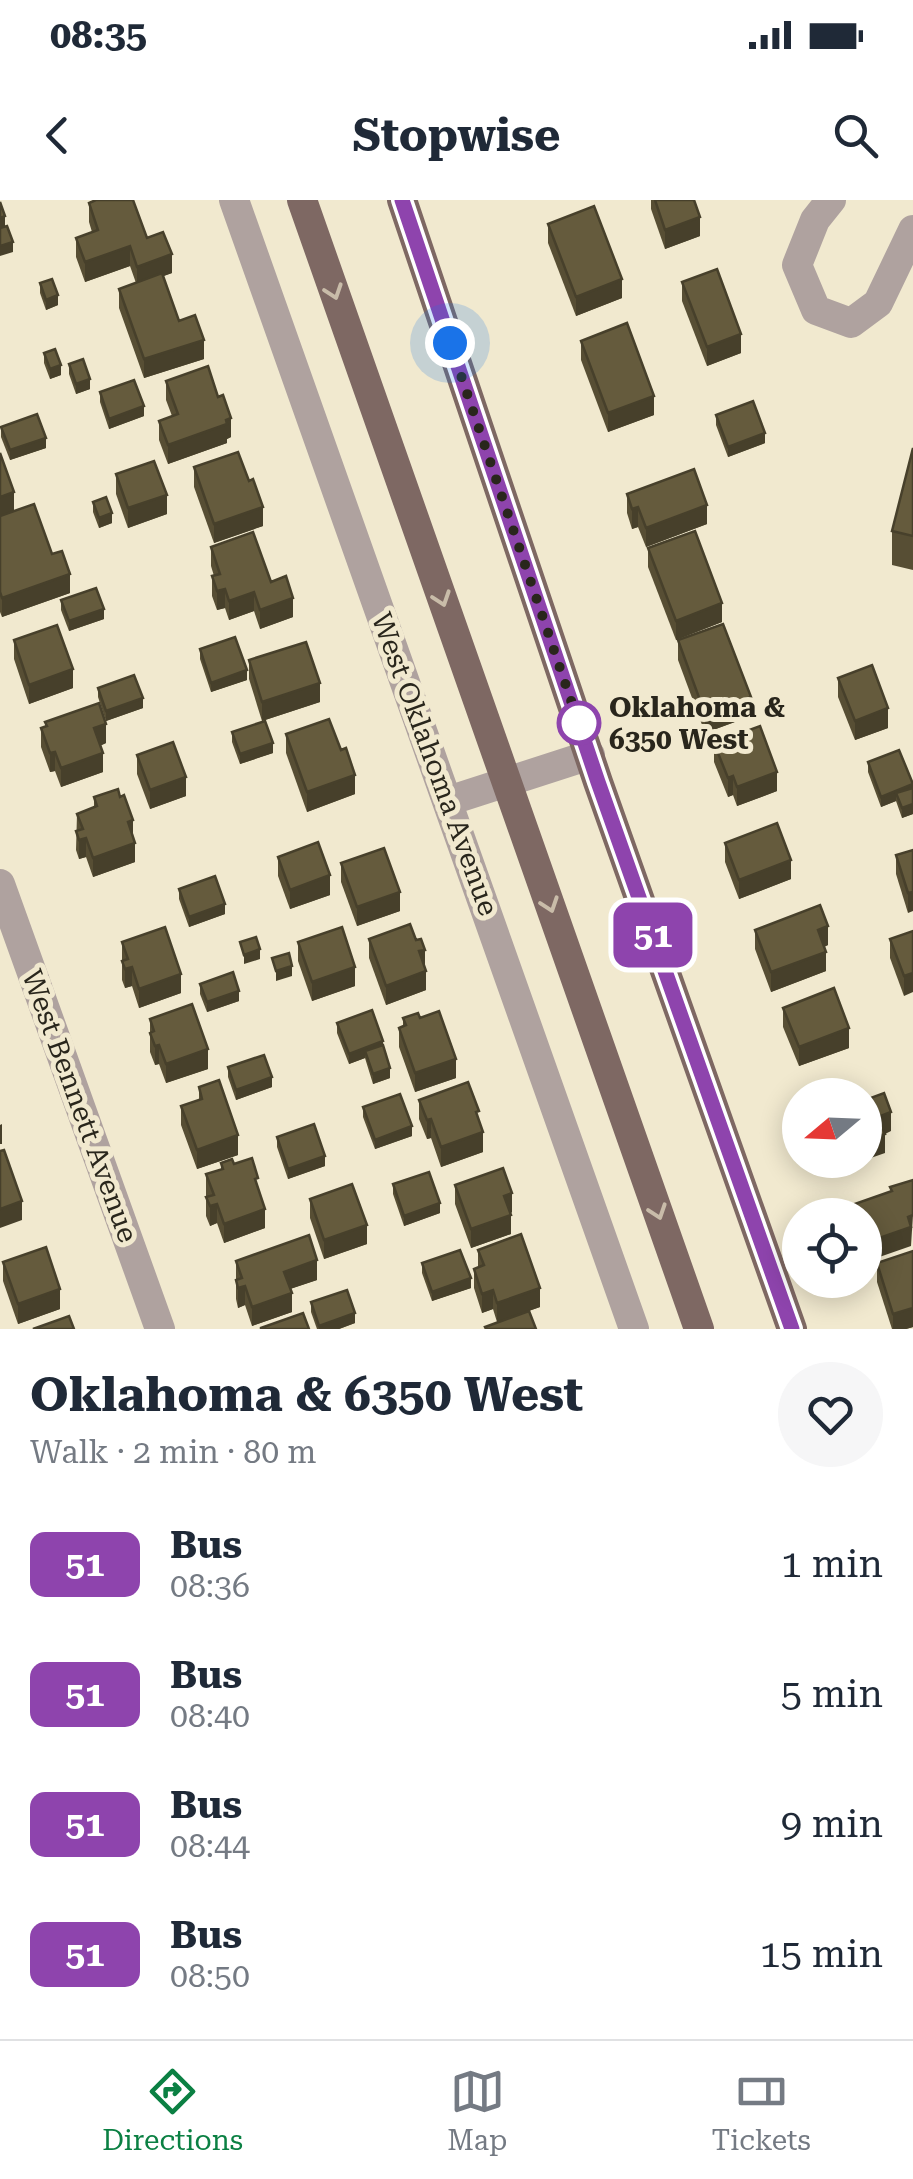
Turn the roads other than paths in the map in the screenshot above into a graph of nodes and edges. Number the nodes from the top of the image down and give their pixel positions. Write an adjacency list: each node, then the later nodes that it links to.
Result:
1 (234, 200): 8 (street, West Oklahoma Avenue)
2 (302, 200): 7 (main road, one-way to 7)
3 (402, 200): 6 (main road)
4 (831, 200): 5 (street)
5 (913, 230)
6 (590, 755): 7 (street); 13 (main road)
7 (508, 784): 8 (street); 12 (main road, one-way to 12)
8 (448, 801): 11 (street, West Oklahoma Avenue)
9 (0, 884): 10 (street, West Bennett Avenue)
10 (160, 1329)
11 (634, 1329)
12 (700, 1329)
13 (792, 1329)

